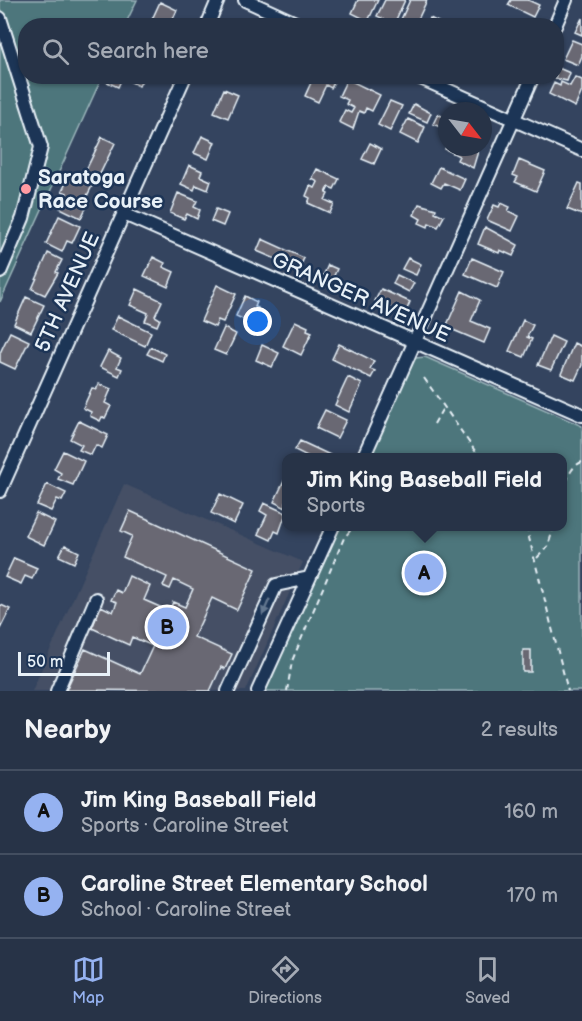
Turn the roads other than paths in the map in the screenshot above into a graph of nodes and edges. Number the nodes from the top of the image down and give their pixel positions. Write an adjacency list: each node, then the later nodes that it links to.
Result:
1 (218, 0): 5 (street)
2 (245, 0): 6 (street)
3 (567, 0): 7 (street)
4 (0, 18): 8 (street)
5 (210, 18)
6 (284, 18)
7 (559, 18)
8 (18, 75)
9 (21, 84): 16 (street)
10 (181, 84): 15 (street, 5TH AVENUE)
11 (434, 84): 13 (street)
12 (530, 84): 13 (street)
13 (514, 120): 14 (street); 17 (street)
14 (582, 150)
15 (124, 214): 17 (street, GRANGER AVENUE); 20 (street, 5TH AVENUE)
16 (0, 273)
17 (414, 342): 18 (street, GRANGER AVENUE); 19 (street)
18 (582, 415)
19 (365, 453)
20 (0, 491)
21 (331, 531): 22 (street)
22 (309, 578): 25 (street, one-way to 25); 26 (street)
23 (96, 599): 24 (street)
24 (57, 691)
25 (228, 691)
26 (258, 691)

